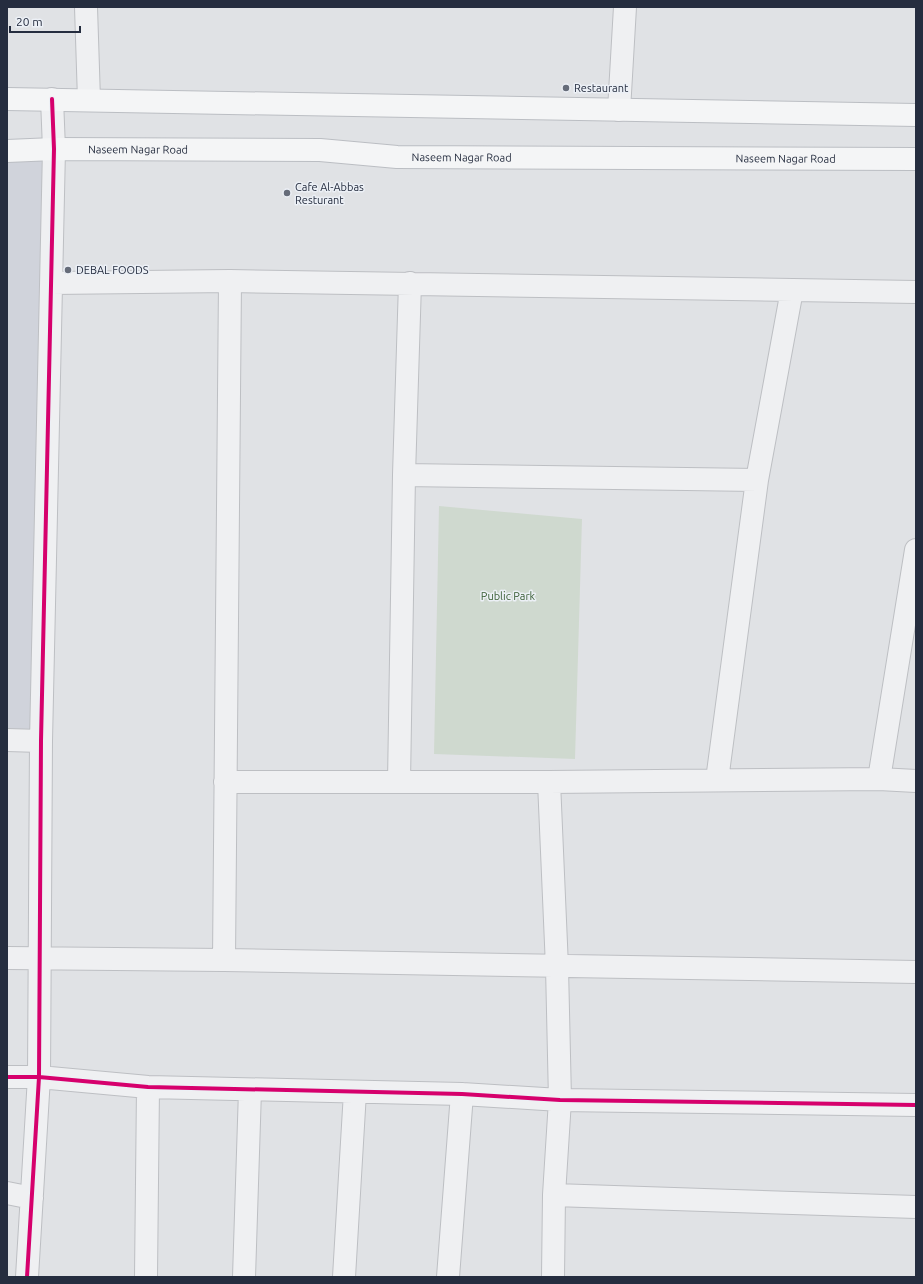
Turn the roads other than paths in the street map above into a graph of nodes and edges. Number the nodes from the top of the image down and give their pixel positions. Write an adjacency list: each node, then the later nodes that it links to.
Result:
1 (86, 7): 5 (street)
2 (625, 7): 6 (street)
3 (7, 99): 4 (main road)
4 (52, 100): 5 (main road); 8 (street)
5 (89, 100): 6 (main road)
6 (619, 110): 7 (main road)
7 (916, 116)
8 (54, 148): 9 (main road, Naseem Nagar Road); 10 (main road, Naseem Nagar Road); 12 (street)
9 (7, 151)
10 (916, 159)
11 (230, 280): 12 (street); 13 (street); 24 (street)
12 (52, 282): 20 (street)
13 (410, 283): 14 (street); 16 (street)
14 (792, 290): 15 (street); 17 (street)
15 (916, 292)
16 (404, 475): 17 (street); 25 (street)
17 (756, 480): 22 (street)
18 (916, 550): 21 (street)
19 (7, 740): 20 (street)
20 (41, 741): 28 (street)
21 (879, 779): 22 (street); 23 (street)
22 (717, 780): 26 (street)
23 (916, 781)
24 (225, 782): 25 (street); 29 (street)
25 (399, 782): 26 (street)
26 (549, 782): 30 (street)
27 (7, 958): 28 (street)
28 (41, 959): 29 (street); 33 (street)
29 (224, 960): 30 (street)
30 (558, 967): 31 (street); 38 (street)
31 (916, 972)
32 (7, 1077): 33 (street)
33 (39, 1077): 34 (street); 42 (street)
34 (148, 1087): 35 (street); 45 (street)
35 (250, 1090): 36 (street); 46 (street)
36 (355, 1092): 37 (street); 47 (street)
37 (462, 1094): 38 (street); 48 (street)
38 (560, 1100): 39 (street); 41 (street)
39 (916, 1106)
40 (7, 1193): 42 (street)
41 (554, 1195): 43 (street); 49 (street)
42 (32, 1198): 44 (street)
43 (916, 1208)
44 (27, 1277)
45 (146, 1277)
46 (244, 1277)
47 (344, 1277)
48 (448, 1277)
49 (553, 1277)

